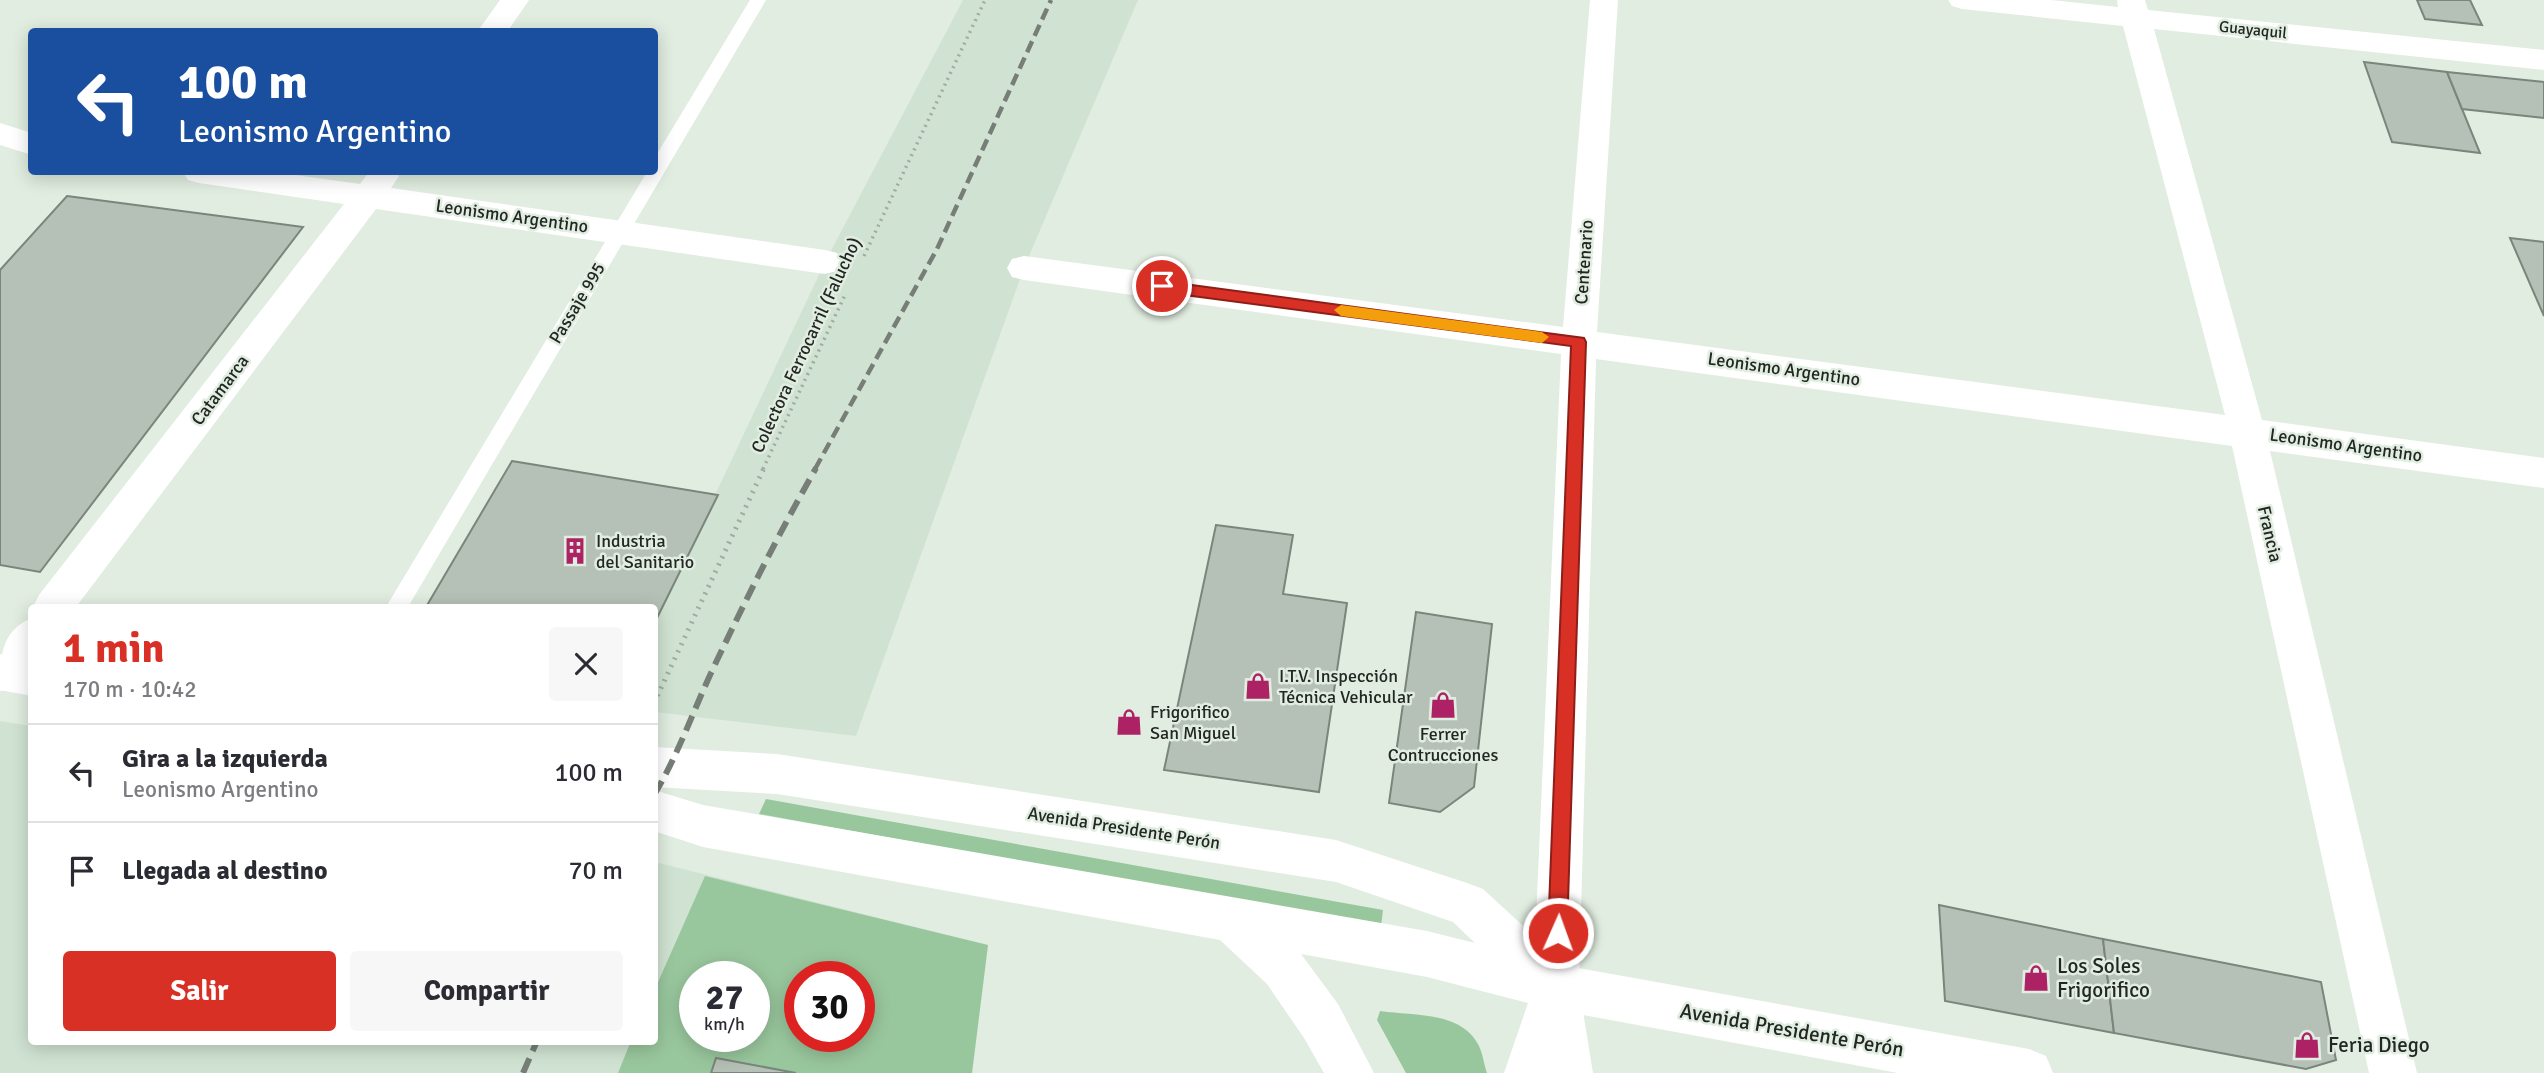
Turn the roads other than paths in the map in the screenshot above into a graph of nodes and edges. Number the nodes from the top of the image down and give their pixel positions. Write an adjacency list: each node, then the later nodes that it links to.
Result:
1 (515, 0): 6 (street)
2 (758, 0): 10 (lane, Passaje 995)
3 (1604, 0): 17 (street, Centenario)
4 (1962, 0): 5 (street, Guayaquil)
5 (2133, 9): 7 (street, Guayaquil); 18 (street, Francia)
6 (494, 28)
7 (2544, 60)
8 (0, 134): 9 (street)
9 (28, 143)
10 (658, 168)
11 (248, 175): 13 (street, Leonismo Argentino)
12 (654, 175): 14 (lane, Passaje 995)
13 (378, 183): 14 (street, Leonismo Argentino); 20 (street, Catamarca)
14 (620, 232): 15 (street, Leonismo Argentino); 21 (lane, Passaje 995)
15 (825, 262)
16 (1024, 268): 17 (street, Leonismo Argentino)
17 (1578, 342): 18 (street, Leonismo Argentino); 27 (street, Centenario)
18 (2247, 431): 19 (street, Leonismo Argentino); 32 (street, Francia)
19 (2544, 473)
20 (55, 604)
21 (399, 604)
22 (28, 642): 23 (street)
23 (11, 674)
24 (658, 768): 27 (street, Avenida Presidente Perón)
25 (658, 811): 26 (street, Avenida Presidente Perón)
26 (1233, 921): 27 (street, Avenida Presidente Perón); 28 (street)
27 (1556, 987): 29 (street); 30 (street); 31 (street, Avenida Presidente Perón)
28 (1350, 1073)
29 (1528, 1073)
30 (1569, 1073)
31 (2029, 1073)
32 (2392, 1073)

